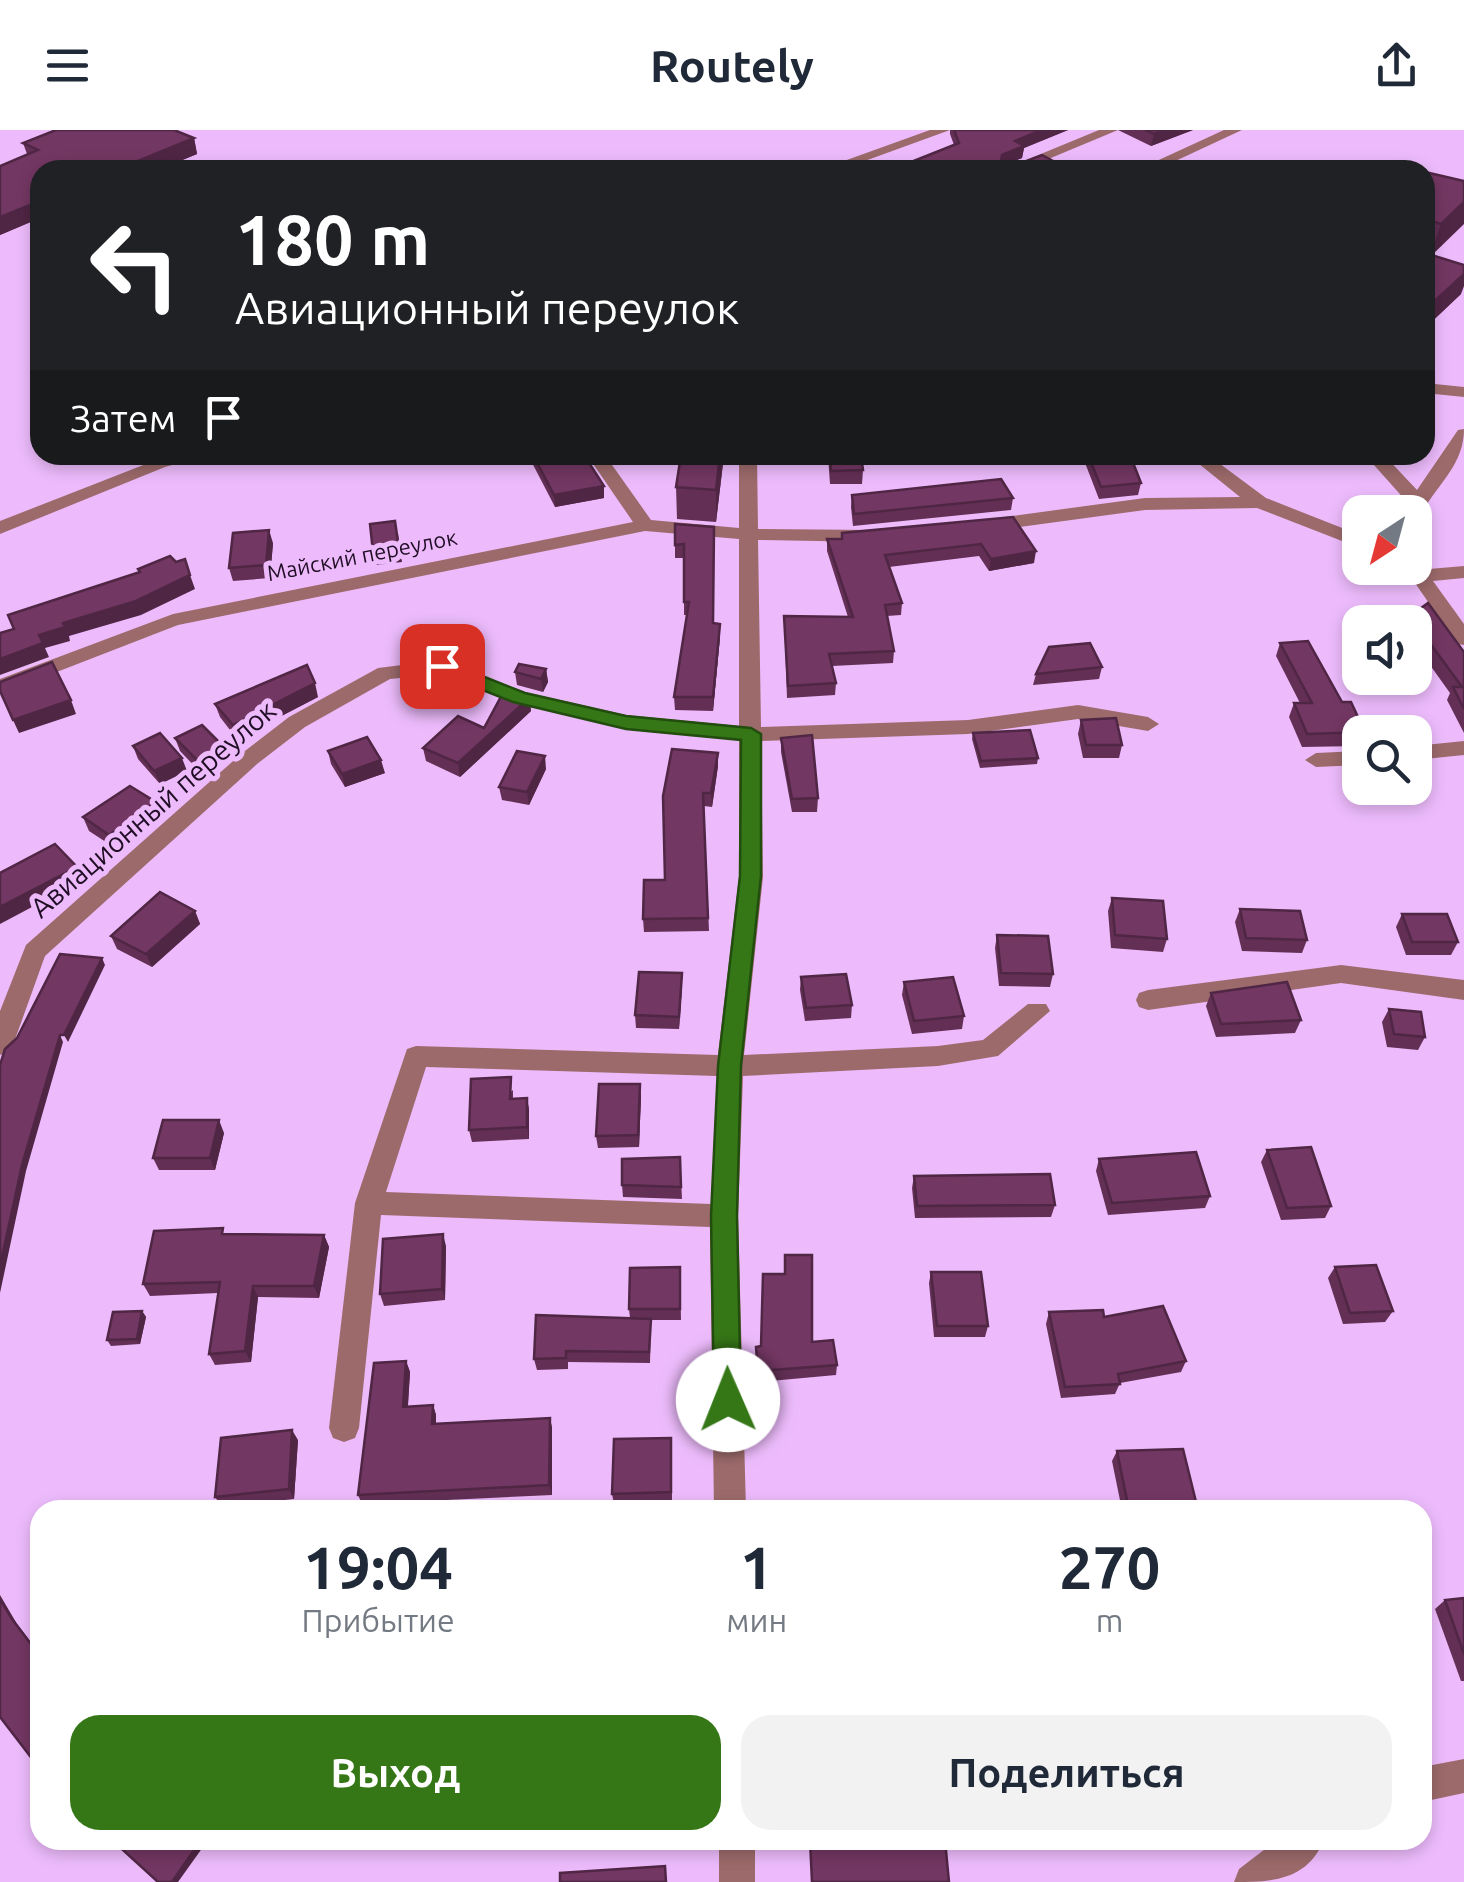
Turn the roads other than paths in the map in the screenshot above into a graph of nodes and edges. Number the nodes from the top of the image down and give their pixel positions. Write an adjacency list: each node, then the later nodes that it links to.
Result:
1 (943, 130): 4 (street)
2 (1111, 130): 5 (street)
3 (1235, 130): 6 (street)
4 (855, 160)
5 (1034, 160)
6 (1167, 160)
7 (1435, 389): 8 (street)
8 (1464, 392)
9 (1464, 434): 16 (street)
10 (153, 465): 19 (street)
11 (603, 465): 18 (street)
12 (748, 465): 21 (street)
13 (1210, 465): 17 (street)
14 (1382, 465): 15 (street)
15 (1406, 495)
16 (1424, 495)
17 (1260, 502): 20 (street); 23 (street)
18 (645, 525): 21 (street, Майский переулок); 28 (street, Майский переулок)
19 (0, 528)
20 (964, 528)
21 (746, 534): 22 (street, Майский переулок); 30 (street)
22 (888, 534)
23 (1342, 535)
24 (1432, 572): 25 (street)
25 (1464, 572)
26 (1424, 585): 27 (street)
27 (1464, 639)
28 (0, 688)
29 (1148, 724): 30 (street, Авиационный переулок)
30 (751, 734): 38 (street, Авиационный переулок); 39 (street)
31 (1464, 748): 32 (street)
32 (1432, 751)
33 (1342, 759): 34 (street)
34 (1316, 760)
35 (1464, 990): 36 (street)
36 (1148, 1000)
37 (1038, 1011): 39 (street)
38 (0, 1045)
39 (730, 1066): 40 (street); 41 (street)
40 (369, 1203): 41 (street); 42 (street)
41 (724, 1216): 43 (street)
42 (344, 1428)
43 (730, 1500)
44 (1464, 1776): 45 (street)
45 (1432, 1783)
46 (736, 1850): 48 (street)
47 (1293, 1850): 49 (street)
48 (737, 1882)
49 (1252, 1882)

